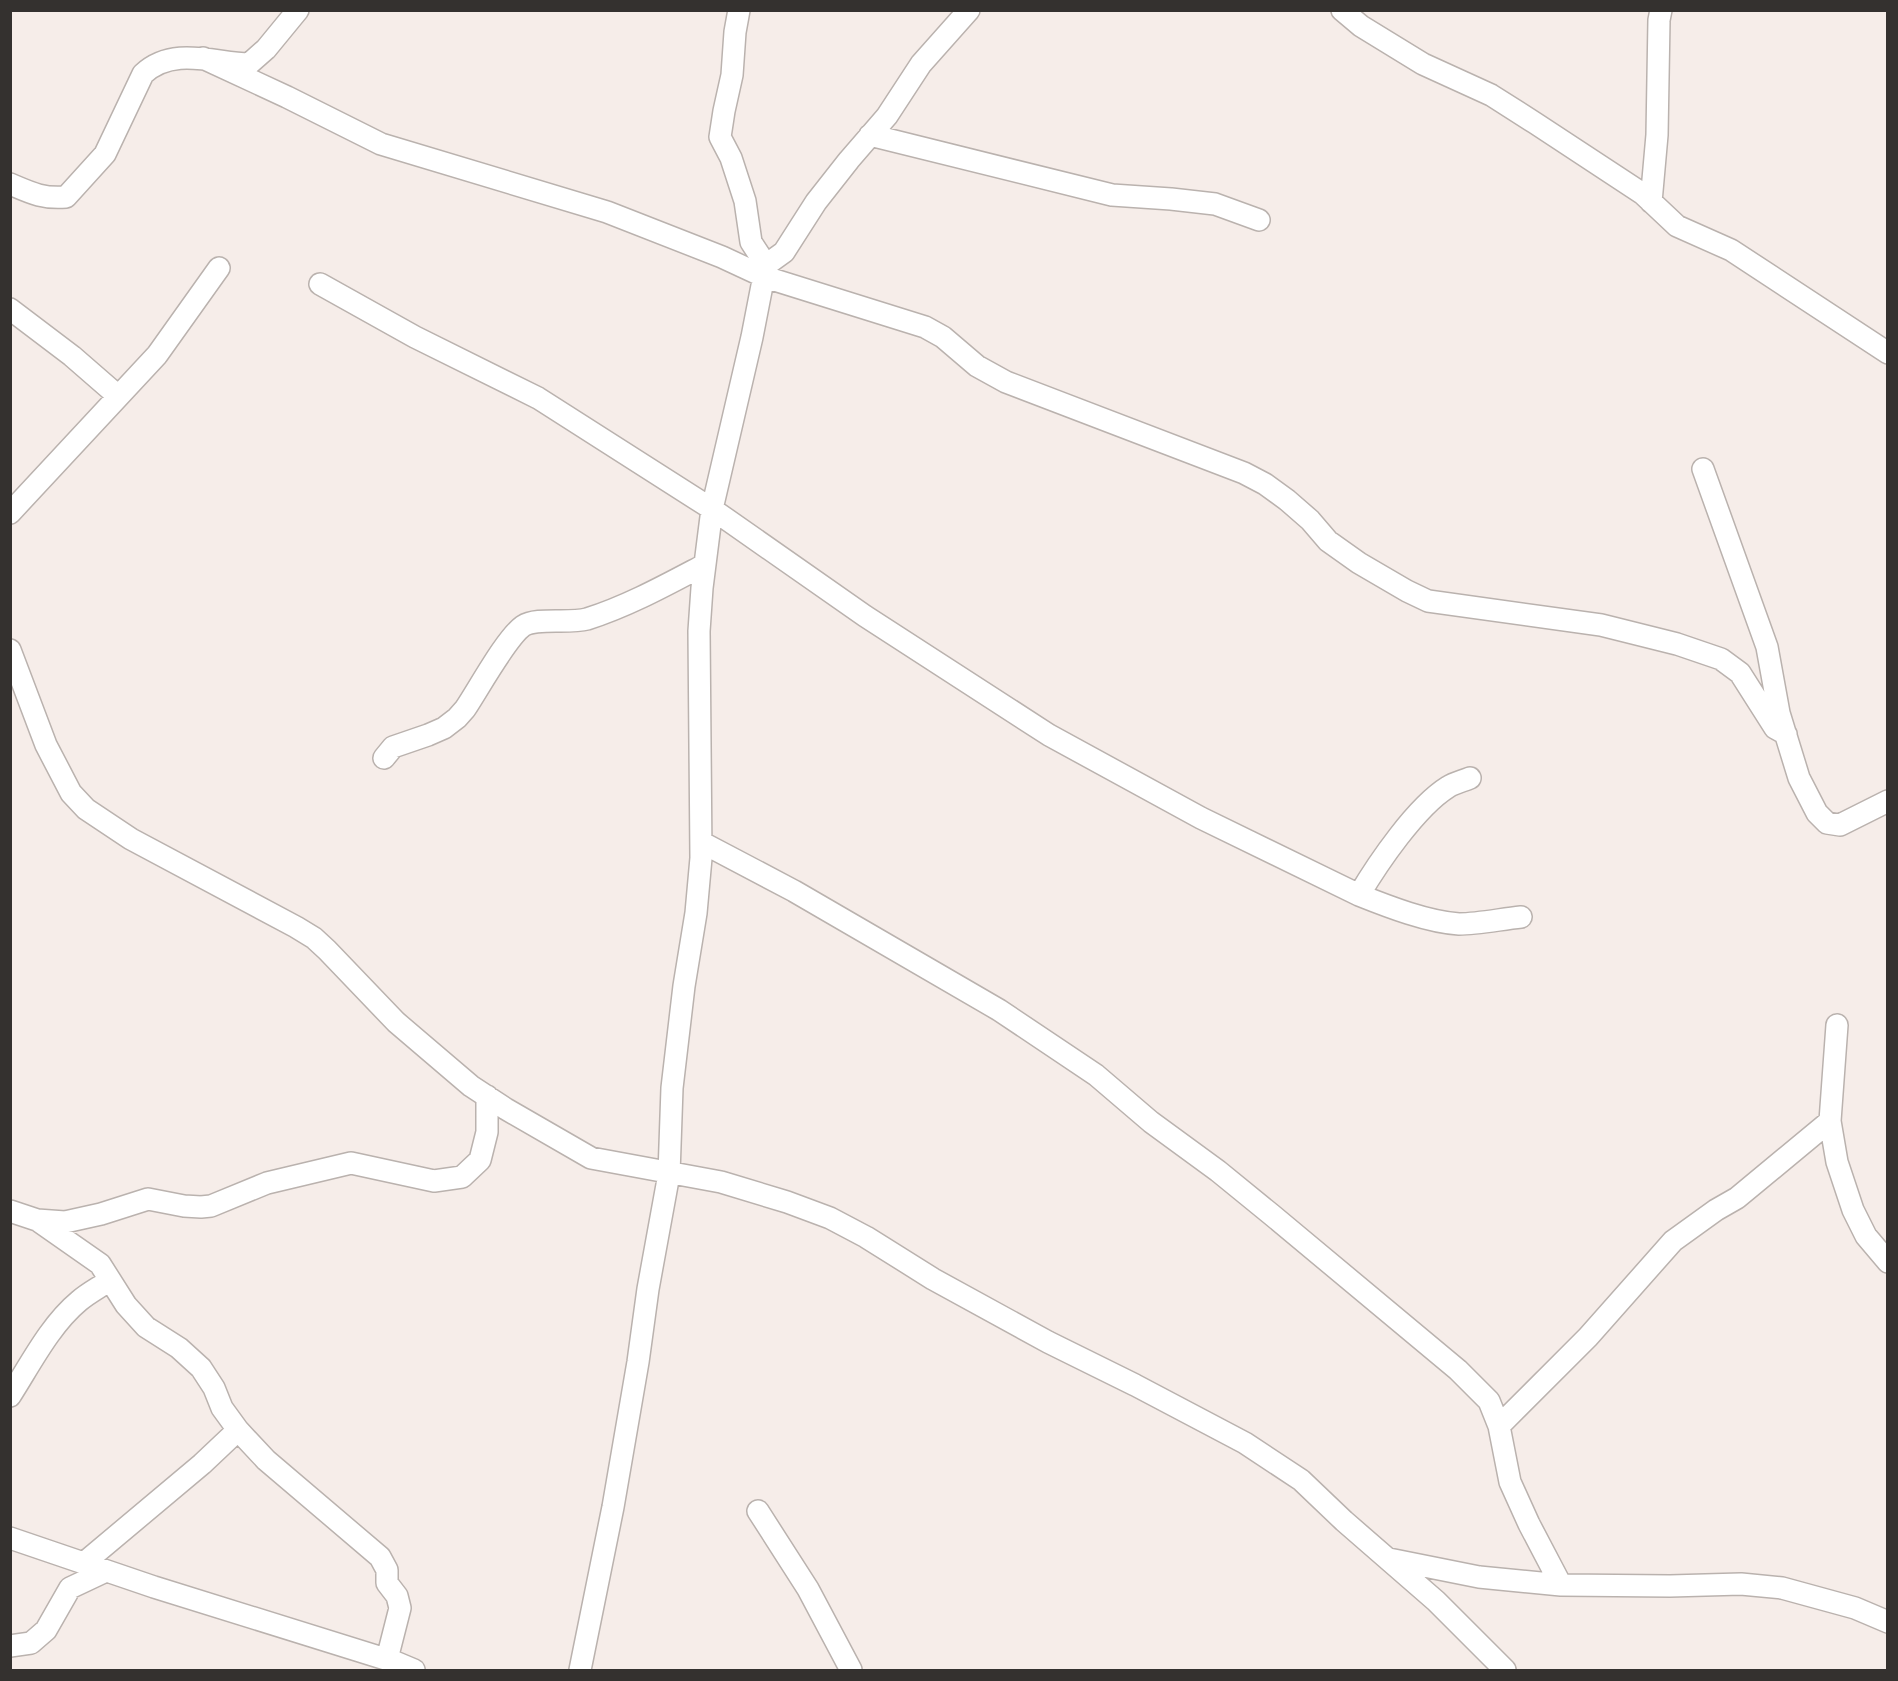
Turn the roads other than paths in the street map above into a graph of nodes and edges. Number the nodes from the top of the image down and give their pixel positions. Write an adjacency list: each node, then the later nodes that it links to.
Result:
1 (298, 10): 6 (street)
2 (739, 10): 12 (street)
3 (969, 10): 7 (street)
4 (1342, 10): 9 (street)
5 (1661, 10): 9 (street)
6 (203, 58): 8 (street); 12 (street)
7 (870, 135): 10 (street); 12 (street)
8 (10, 184)
9 (1651, 202): 15 (street)
10 (1259, 220)
11 (219, 268): 16 (street)
12 (765, 271): 18 (street); 22 (street)
13 (320, 284): 18 (street)
14 (10, 309): 16 (street)
15 (1887, 353)
16 (118, 396): 19 (street)
17 (1704, 469): 22 (street)
18 (712, 509): 20 (street); 27 (street)
19 (10, 513)
20 (705, 565): 23 (street); 26 (street)
21 (10, 650): 30 (street)
22 (1786, 734): 25 (street)
23 (384, 758)
24 (1470, 778): 27 (street)
25 (1887, 801)
26 (701, 842): 32 (street); 38 (street)
27 (1359, 896): 28 (street)
28 (1521, 917)
29 (1837, 1025): 31 (street)
30 (487, 1096): 32 (street); 34 (street)
31 (1830, 1121): 35 (street); 38 (street)
32 (669, 1174): 42 (street); 50 (street)
33 (12, 1212): 34 (street)
34 (37, 1220): 36 (street)
35 (1887, 1262)
36 (110, 1280): 37 (street); 39 (street)
37 (10, 1396)
38 (1499, 1425): 45 (street)
39 (238, 1430): 43 (street); 48 (street)
40 (758, 1511): 51 (street)
41 (10, 1538): 43 (street)
42 (1388, 1558): 45 (street); 52 (street)
43 (84, 1563): 44 (street)
44 (106, 1571): 47 (street); 48 (street)
45 (1561, 1585): 46 (street)
46 (1887, 1622)
47 (10, 1646)
48 (387, 1659): 49 (street)
49 (414, 1671)
50 (580, 1671)
51 (851, 1671)
52 (1504, 1671)

